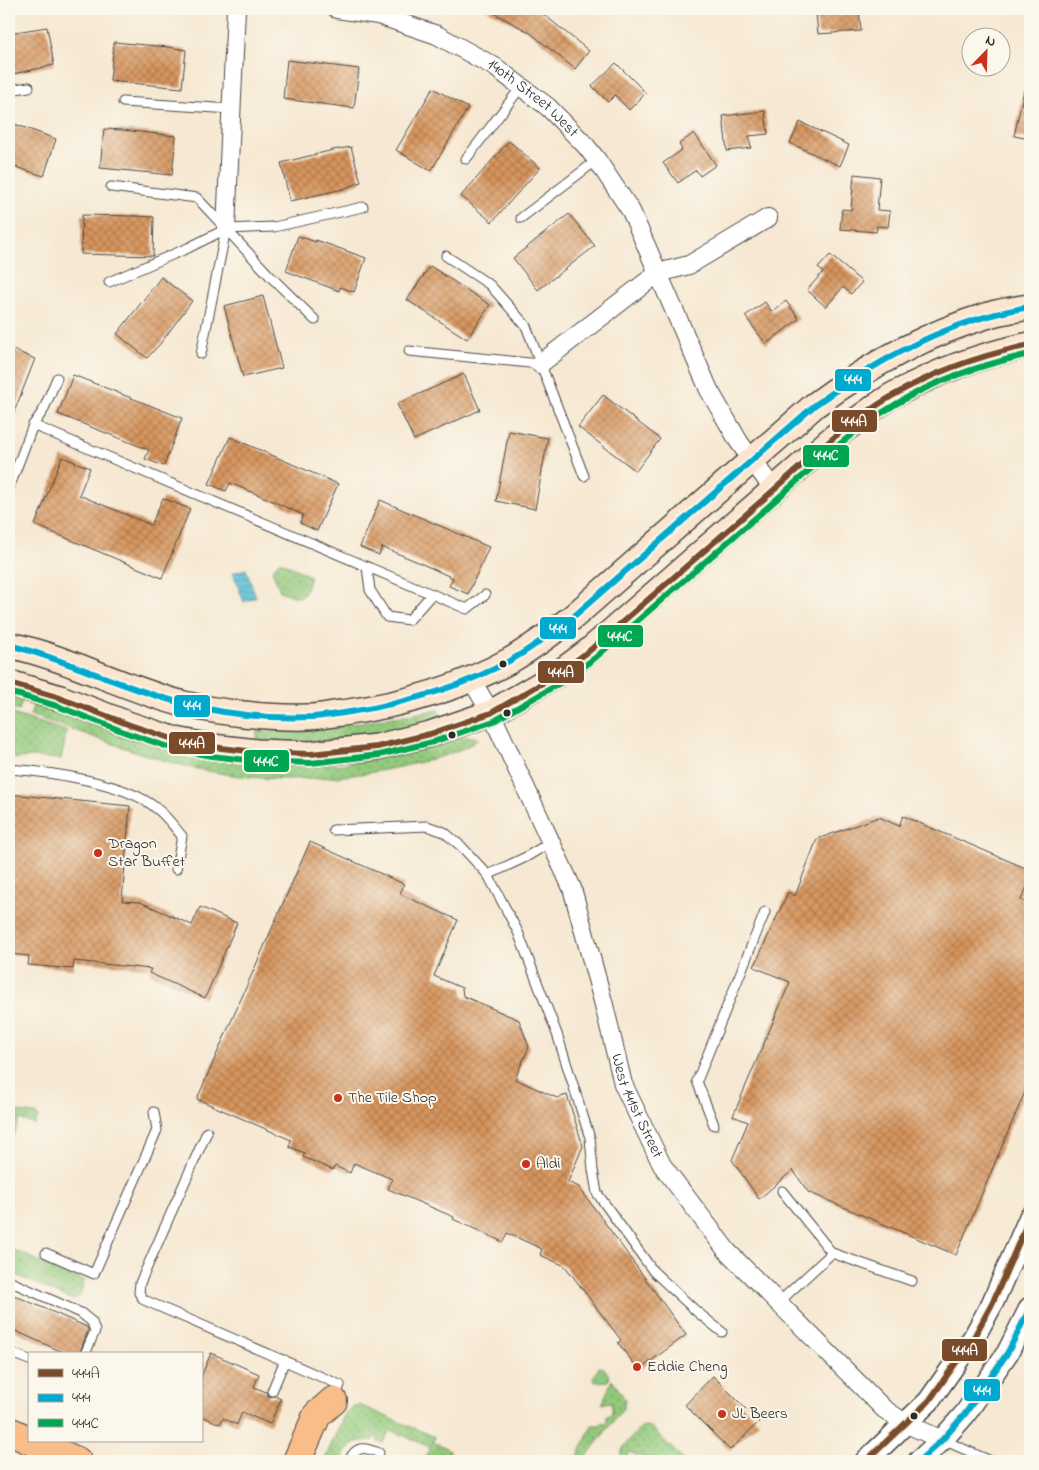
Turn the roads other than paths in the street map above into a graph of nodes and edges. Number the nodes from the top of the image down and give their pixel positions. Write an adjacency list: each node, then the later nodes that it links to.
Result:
1 (236, 9): 7 (street)
2 (337, 9): 4 (street, 140th Street West)
3 (29, 87): 5 (lane)
4 (521, 87): 8 (lane); 9 (street, 140th Street West)
5 (9, 90)
6 (123, 102): 7 (lane)
7 (232, 109): 14 (street)
8 (466, 159)
9 (597, 160): 12 (lane); 16 (street, 140th Street West)
10 (112, 187): 14 (lane)
11 (363, 207): 14 (lane)
12 (521, 218)
13 (768, 218): 16 (street)
14 (226, 229): 17 (lane); 19 (lane); 22 (lane)
15 (446, 256): 23 (lane)
16 (658, 274): 23 (street); 26 (street, 140th Street West)
17 (108, 282)
18 (1030, 307): 26 (main road)
19 (316, 320)
20 (1030, 345): 29 (main road)
21 (409, 351): 23 (lane)
22 (201, 354)
23 (540, 364): 27 (lane)
24 (58, 378): 25 (lane)
25 (33, 425): 28 (lane); 30 (lane)
26 (751, 460): 29 (street, 140th Street West); 34 (main road)
27 (584, 476)
28 (9, 488)
29 (774, 490): 36 (main road)
30 (367, 567): 31 (lane); 31 (lane)
31 (432, 594): 32 (lane)
32 (486, 595)
33 (9, 645): 34 (main road)
34 (471, 679): 36 (street, West 141st Street)
35 (9, 682): 36 (main road)
36 (491, 713): 39 (street, West 141st Street)
37 (9, 770): 40 (lane)
38 (333, 830): 41 (lane)
39 (551, 842): 41 (lane); 52 (street, West 141st Street)
40 (176, 869)
41 (488, 874): 54 (lane)
42 (765, 912): 44 (lane)
43 (154, 1112): 48 (lane)
44 (714, 1125)
45 (207, 1132): 58 (lane)
46 (782, 1191): 49 (lane)
47 (1030, 1217): 61 (street)
48 (46, 1253)
49 (832, 1253): 51 (lane); 52 (lane)
50 (9, 1281): 56 (lane)
51 (912, 1282)
52 (778, 1303): 61 (street, West 141st Street)
53 (1030, 1308): 64 (street)
54 (722, 1332)
55 (9, 1352): 57 (lane)
56 (86, 1352)
57 (28, 1360)
58 (285, 1360): 59 (lane); 60 (lane)
59 (272, 1391)
60 (333, 1401): 69 (highway); 70 (highway)
61 (905, 1423): 64 (street, West 141st Street); 72 (street)
62 (9, 1432): 63 (highway)
63 (28, 1440)
64 (942, 1440): 67 (lane); 73 (street)
65 (32, 1442): 68 (highway)
66 (379, 1452): 71 (lane)
67 (987, 1460)
68 (77, 1461)
69 (297, 1461)
70 (317, 1461)
71 (348, 1461)
72 (866, 1461)
73 (919, 1461)

